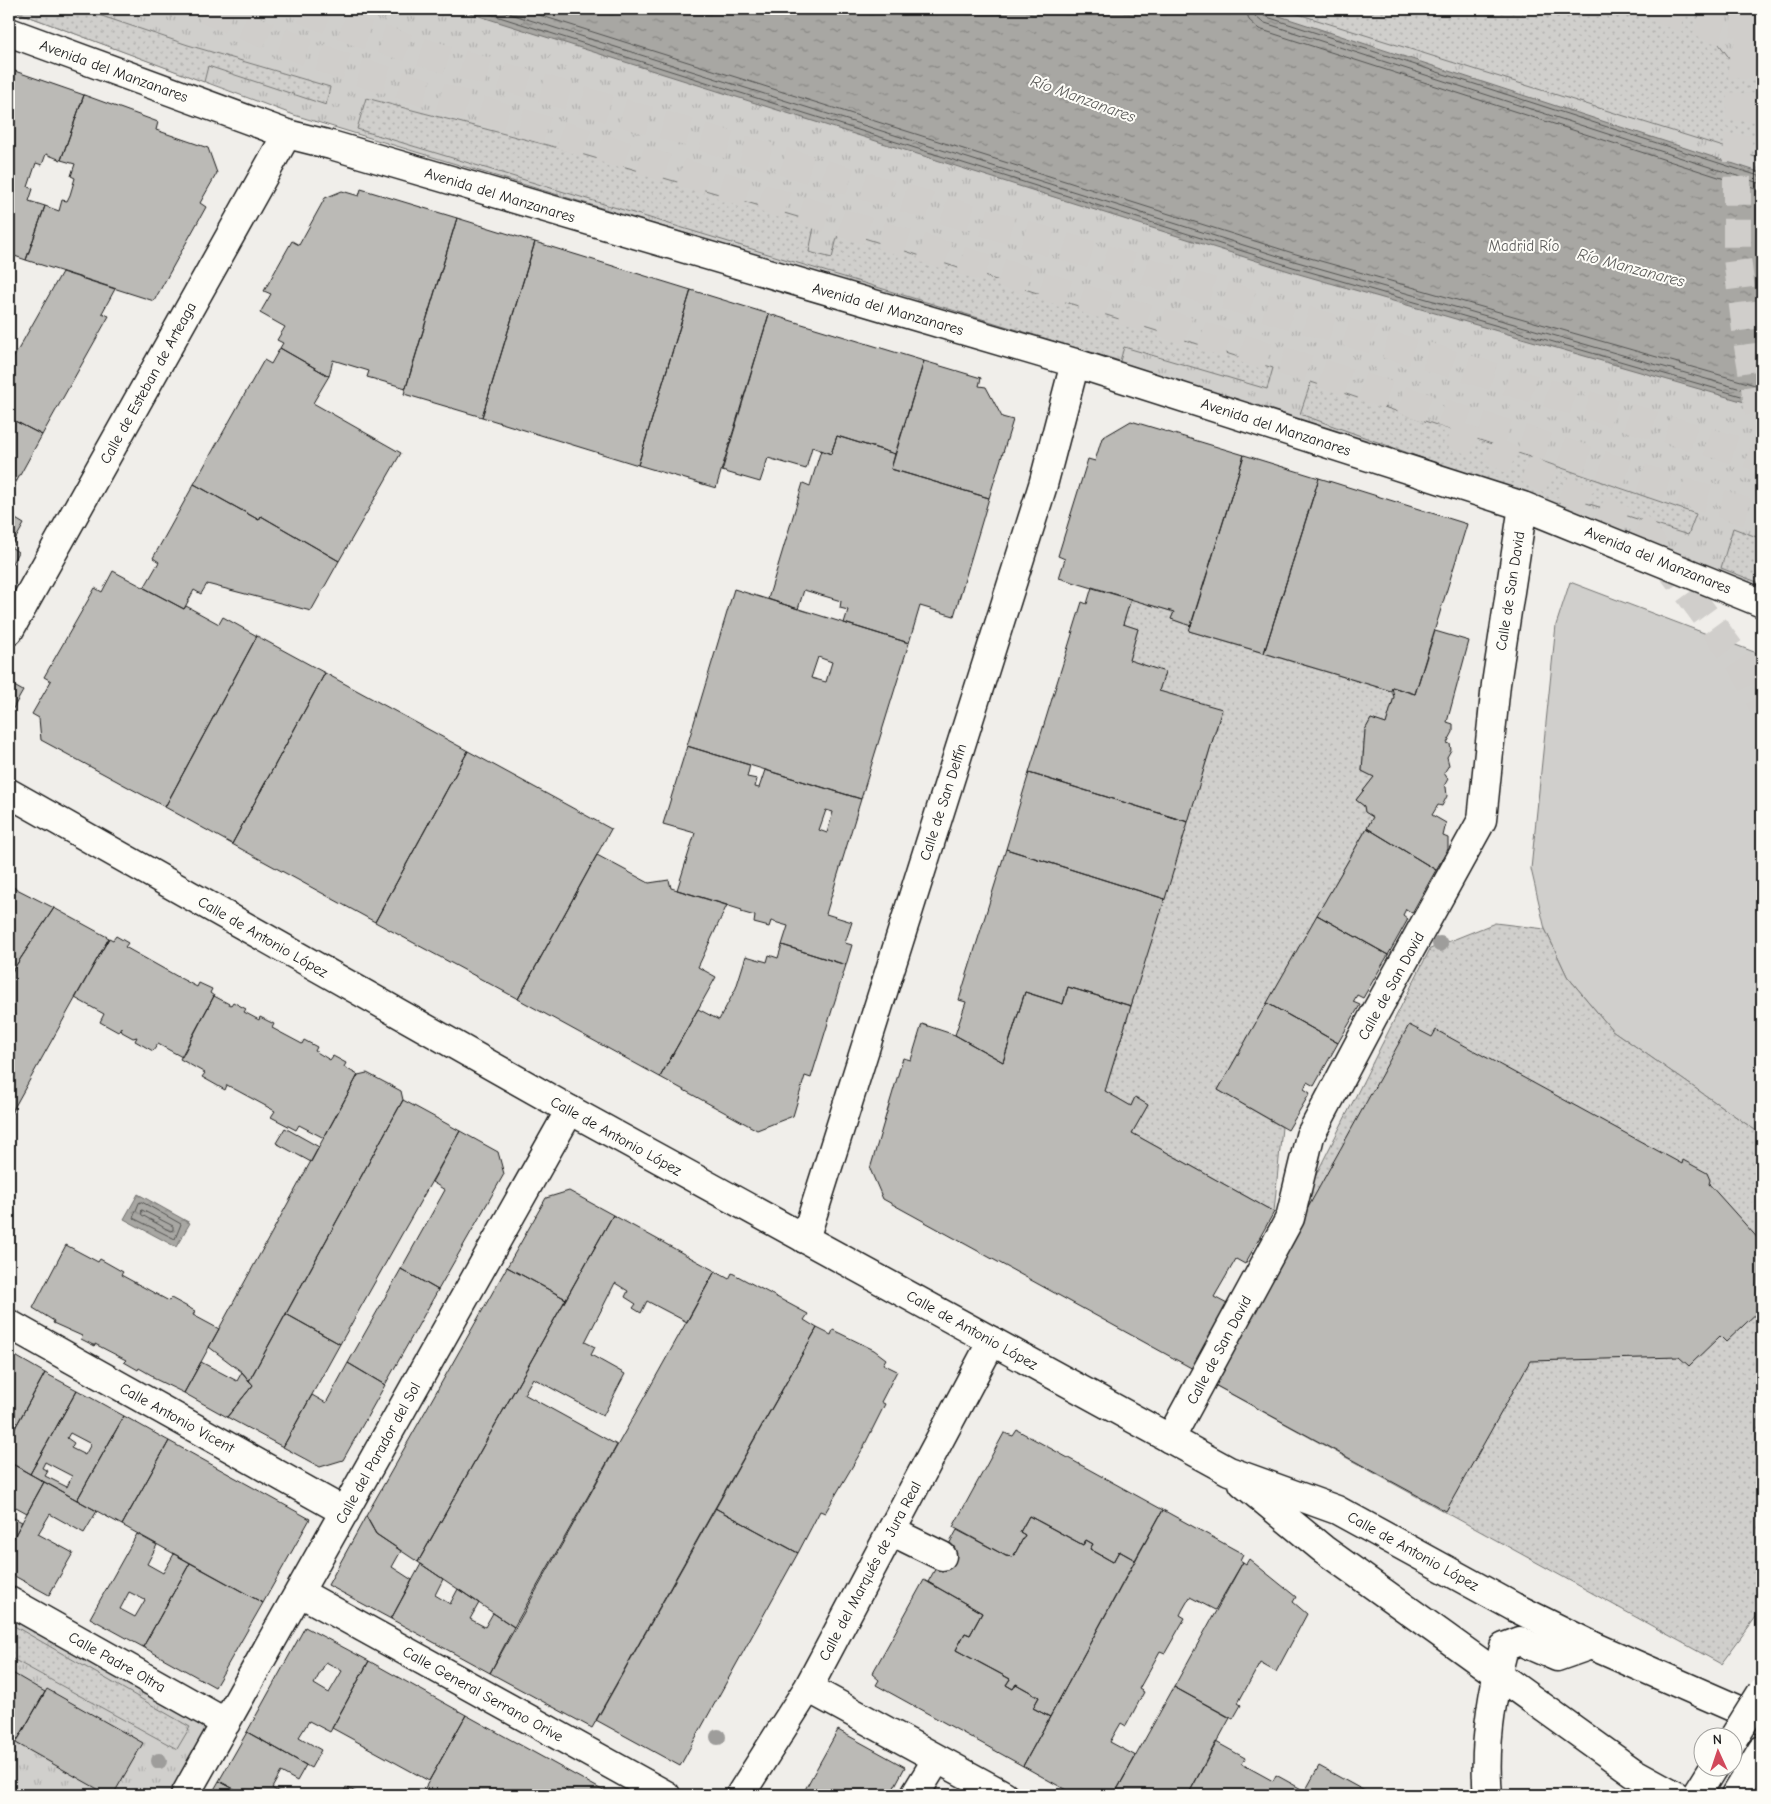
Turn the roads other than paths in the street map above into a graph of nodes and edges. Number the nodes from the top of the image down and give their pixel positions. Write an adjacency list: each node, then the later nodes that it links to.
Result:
1 (9, 32): 2 (main road, Avenida del Manzanares)
2 (287, 134): 3 (main road, Avenida del Manzanares); 6 (main road, Calle de Esteban de Arteaga)
3 (1075, 363): 4 (main road, Avenida del Manzanares); 9 (main road, Calle de San Delfín)
4 (1523, 506): 5 (main road, Avenida del Manzanares); 12 (main road, Calle de San David)
5 (1762, 603)
6 (9, 631)
7 (9, 793): 8 (main road, Calle de Antonio López)
8 (570, 1110): 9 (main road, Calle de Antonio López); 14 (main road, Calle del Parador del Sol)
9 (805, 1238): 11 (main road, Calle de Antonio López)
10 (9, 1324): 14 (main road, Calle Antonio Vicent)
11 (992, 1341): 12 (main road, Calle de Antonio López); 15 (main road, Calle del Marqués de Jura Real)
12 (1170, 1440): 13 (main road, Calle de Antonio López)
13 (1228, 1470): 19 (main road, Calle de Antonio López); 20 (main road, Calle de Antonio López)
14 (345, 1512): 17 (main road, Calle del Parador del Sol)
15 (891, 1531): 16 (main road); 21 (main road, Calle del Marqués de Jura Real)
16 (942, 1556)
17 (299, 1592): 24 (main road, Calle del Parador del Sol); 30 (main road, Calle General Serrano Orive)
18 (9, 1601): 24 (main road, Calle Padre Oltra)
19 (1591, 1645): 20 (main road); 23 (main road, Calle de Antonio López)
20 (1498, 1673): 34 (main road); 35 (main road, Calle de Antonio López)
21 (808, 1688): 27 (main road); 31 (main road, Calle del Marqués de Jura Real)
22 (1762, 1692): 25 (main road, bridge)
23 (1762, 1720)
24 (226, 1723): 29 (main road, Calle del Parador del Sol)
25 (1741, 1726)
26 (1762, 1750): 37 (main road)
27 (937, 1759): 32 (main road); 33 (main road)
28 (1708, 1776): 36 (main road)
29 (185, 1795)
30 (666, 1795)
31 (740, 1795)
32 (915, 1795)
33 (1004, 1795)
34 (1488, 1795)
35 (1675, 1795)
36 (1696, 1795)
37 (1736, 1795)

